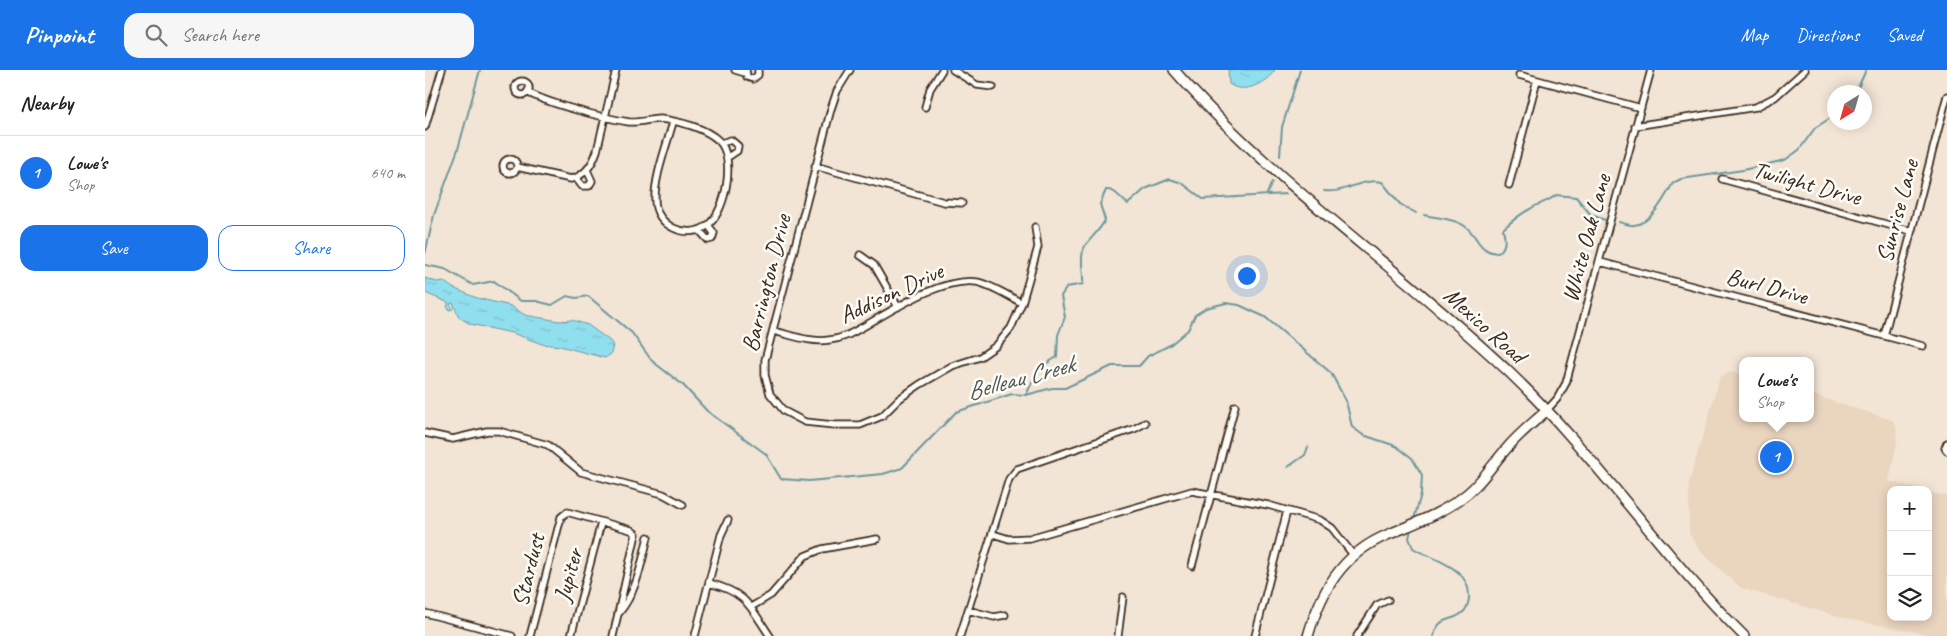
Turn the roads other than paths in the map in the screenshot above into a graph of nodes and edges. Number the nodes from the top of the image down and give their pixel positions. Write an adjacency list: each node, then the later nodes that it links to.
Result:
1 (442, 70): 22 (street)
2 (616, 70): 19 (street)
3 (735, 70): 11 (street)
4 (758, 70): 11 (street)
5 (850, 70): 25 (street, Barrington Drive)
6 (942, 70): 17 (street)
7 (953, 70): 14 (street)
8 (1174, 70): 44 (main road, Mexico Road)
9 (1651, 70): 18 (street, White Oak Lane)
10 (1805, 70): 21 (street)
11 (746, 71)
12 (1519, 75): 13 (street)
13 (1537, 80): 18 (street); 30 (street)
14 (993, 87)
15 (527, 92): 19 (street)
16 (1947, 96): 35 (street, Sunrise Lane)
17 (925, 107)
18 (1641, 108): 21 (street, White Oak Lane)
19 (607, 116): 20 (street); 27 (street)
20 (673, 122): 23 (street); 34 (street)
21 (1635, 126): 37 (street, White Oak Lane)
22 (425, 127)
23 (721, 143): 24 (street); 24 (street)
24 (728, 157): 32 (street)
25 (815, 166): 31 (street); 40 (street, Barrington Drive)
26 (517, 167): 28 (street)
27 (587, 170): 28 (street); 28 (street)
28 (576, 178)
29 (1722, 179): 35 (street, Twilight Drive)
30 (1509, 185)
31 (962, 203)
32 (709, 225): 34 (street); 34 (street)
33 (1035, 227): 38 (street, Barrington Drive)
34 (699, 230)
35 (1911, 230): 41 (street, Sunrise Lane)
36 (860, 255): 39 (street)
37 (1600, 262): 41 (street, Burl Drive); 44 (street, White Oak Lane)
38 (1022, 303): 39 (street, Addison Drive); 40 (street, Barrington Drive)
39 (898, 307): 40 (street, Addison Drive)
40 (773, 331)
41 (1884, 336): 42 (street, Burl Drive)
42 (1923, 346)
43 (1235, 406): 49 (street)
44 (1546, 411): 57 (main road); 78 (main road, Mexico Road)
45 (1145, 423): 54 (street)
46 (425, 434): 50 (street)
47 (1947, 443): 48 (street)
48 (1947, 452)
49 (1210, 494): 51 (street); 54 (street); 58 (street)
50 (683, 505)
51 (1287, 511): 57 (street); 75 (street)
52 (728, 520): 59 (street)
53 (601, 523): 65 (street); 68 (street, Stardust); 69 (street, Jupiter)
54 (993, 534): 63 (street)
55 (648, 537): 65 (street)
56 (877, 539): 62 (street)
57 (1355, 556): 76 (main road)
58 (1192, 566)
59 (709, 583): 62 (street); 71 (street)
60 (1123, 597): 74 (street)
61 (1388, 600): 77 (street)
62 (751, 608): 72 (street)
63 (968, 610): 66 (street); 73 (street)
64 (425, 613): 67 (street)
65 (618, 615): 70 (street)
66 (1005, 615)
67 (512, 636)
68 (530, 636)
69 (571, 636)
70 (613, 636)
71 (695, 636)
72 (770, 636)
73 (960, 636)
74 (1117, 636)
75 (1255, 636)
76 (1309, 636)
77 (1357, 636)
78 (1744, 636)

